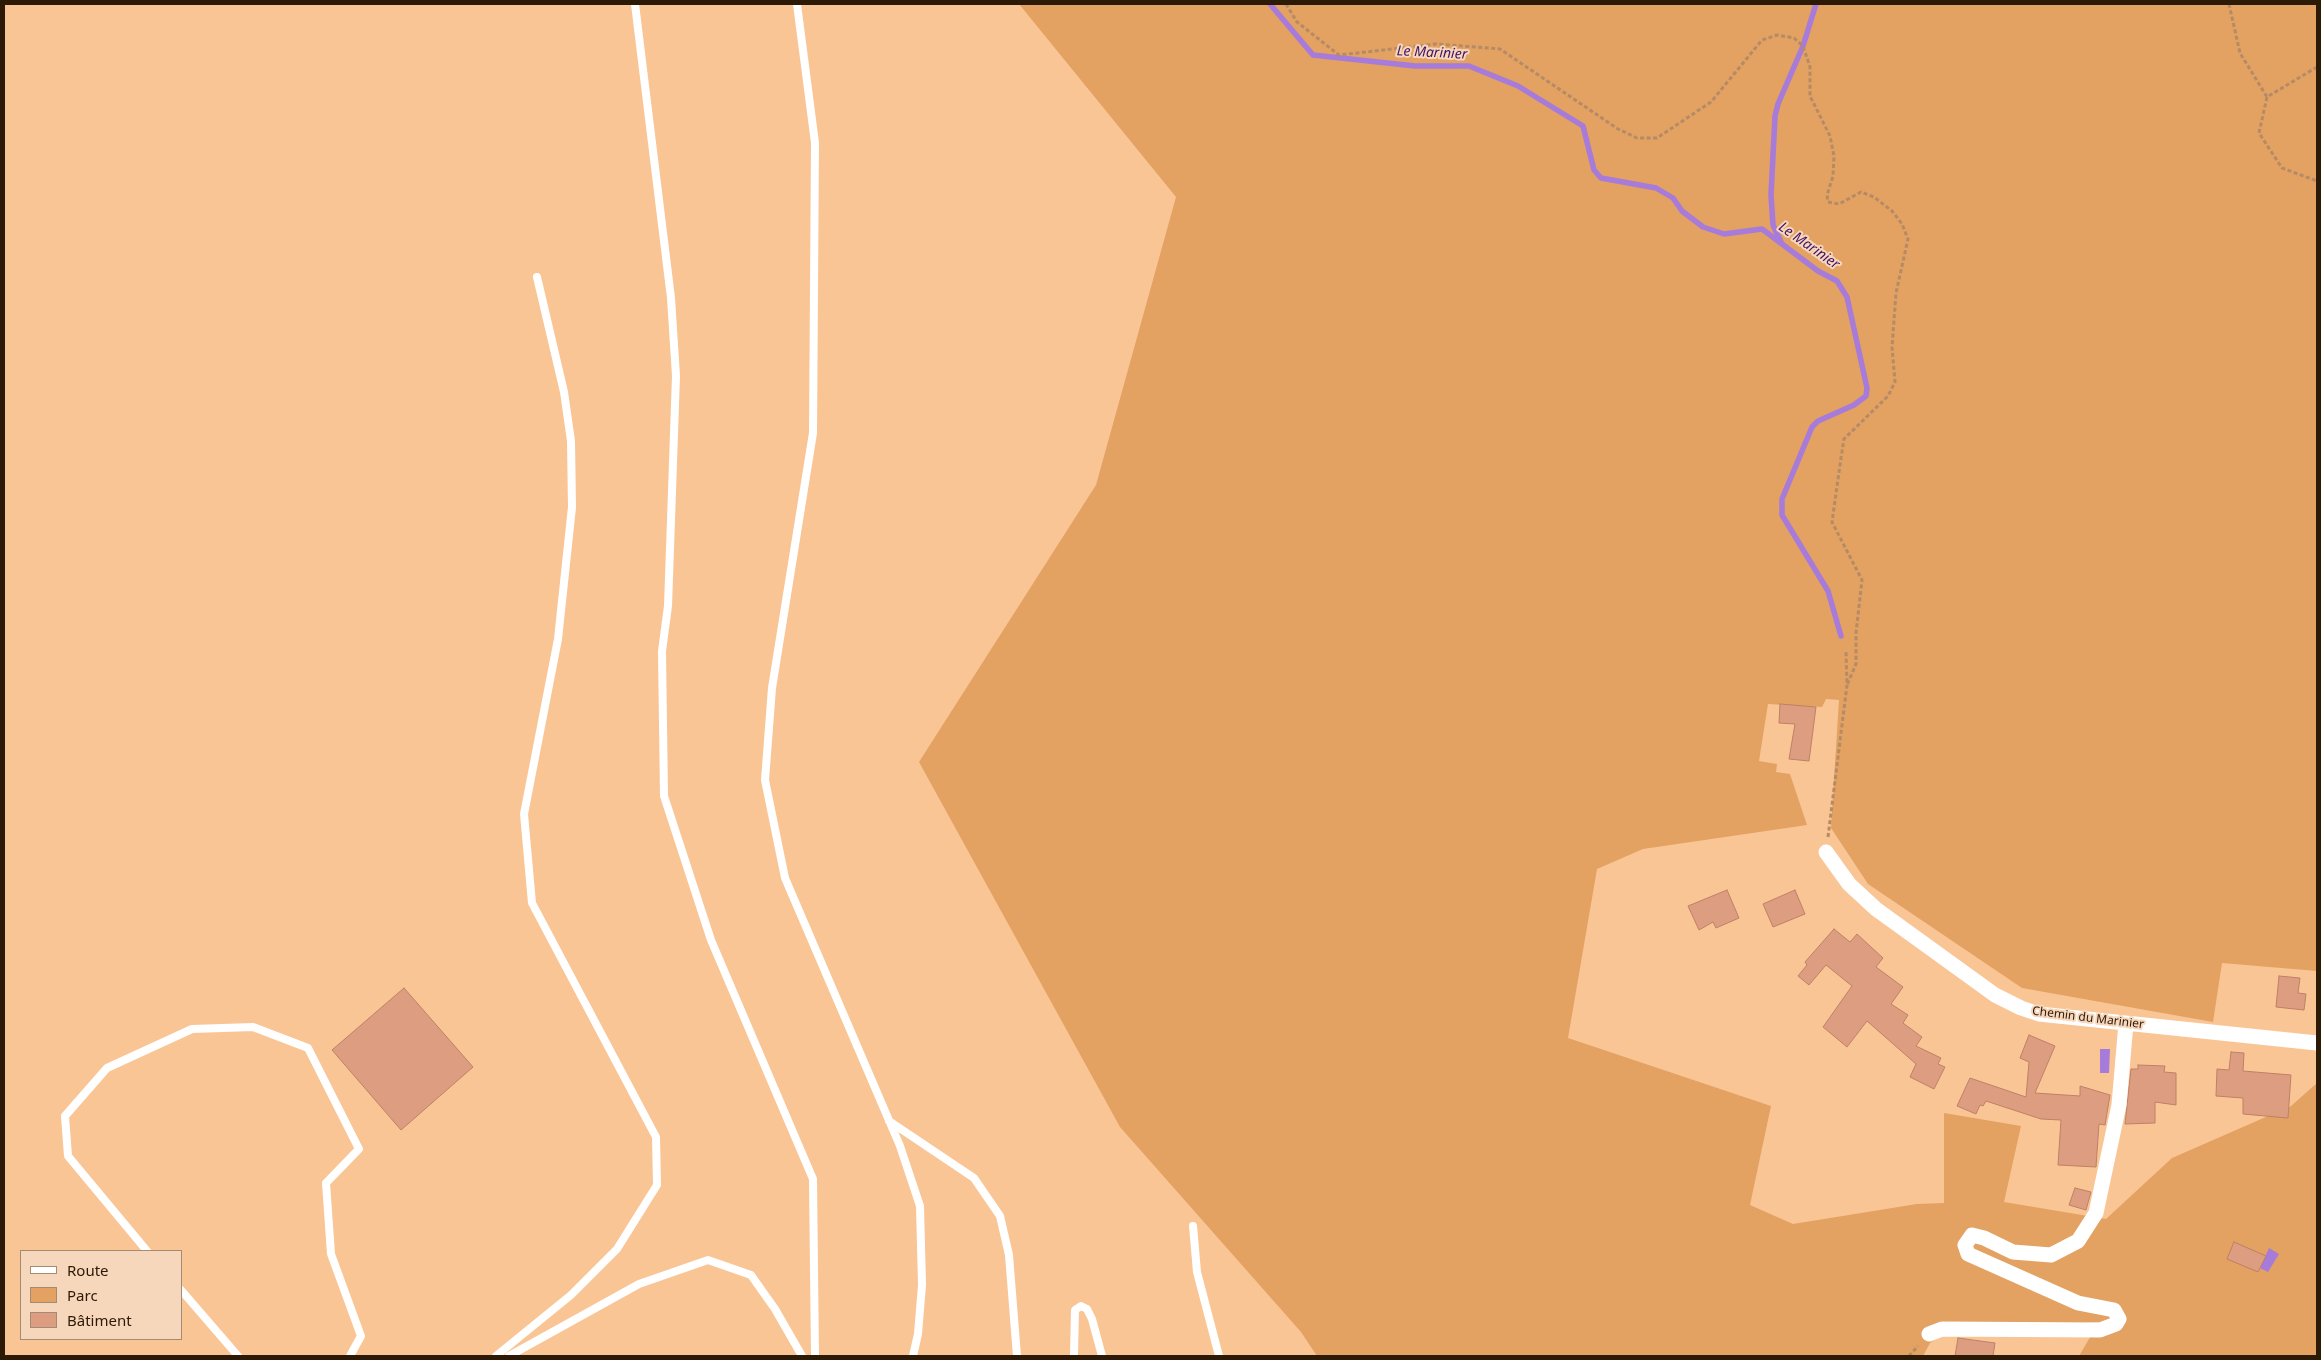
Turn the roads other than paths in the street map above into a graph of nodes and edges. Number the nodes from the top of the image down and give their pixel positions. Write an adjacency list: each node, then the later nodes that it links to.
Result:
1 (636, 4): 17 (lane)
2 (797, 4): 7 (lane)
3 (537, 277): 14 (lane)
4 (1826, 852): 5 (street, Chemin du Marinier)
5 (2126, 1023): 6 (street, Chemin du Marinier); 11 (street)
6 (2317, 1043)
7 (889, 1120): 18 (lane); 19 (lane)
8 (1194, 1226): 22 (lane)
9 (146, 1250): 13 (lane)
10 (182, 1291): 12 (lane)
11 (1929, 1334)
12 (238, 1356)
13 (350, 1356)
14 (496, 1356)
15 (509, 1356): 16 (lane)
16 (802, 1356)
17 (816, 1356)
18 (914, 1356)
19 (1017, 1356)
20 (1074, 1356): 21 (lane)
21 (1102, 1356)
22 (1219, 1356)

